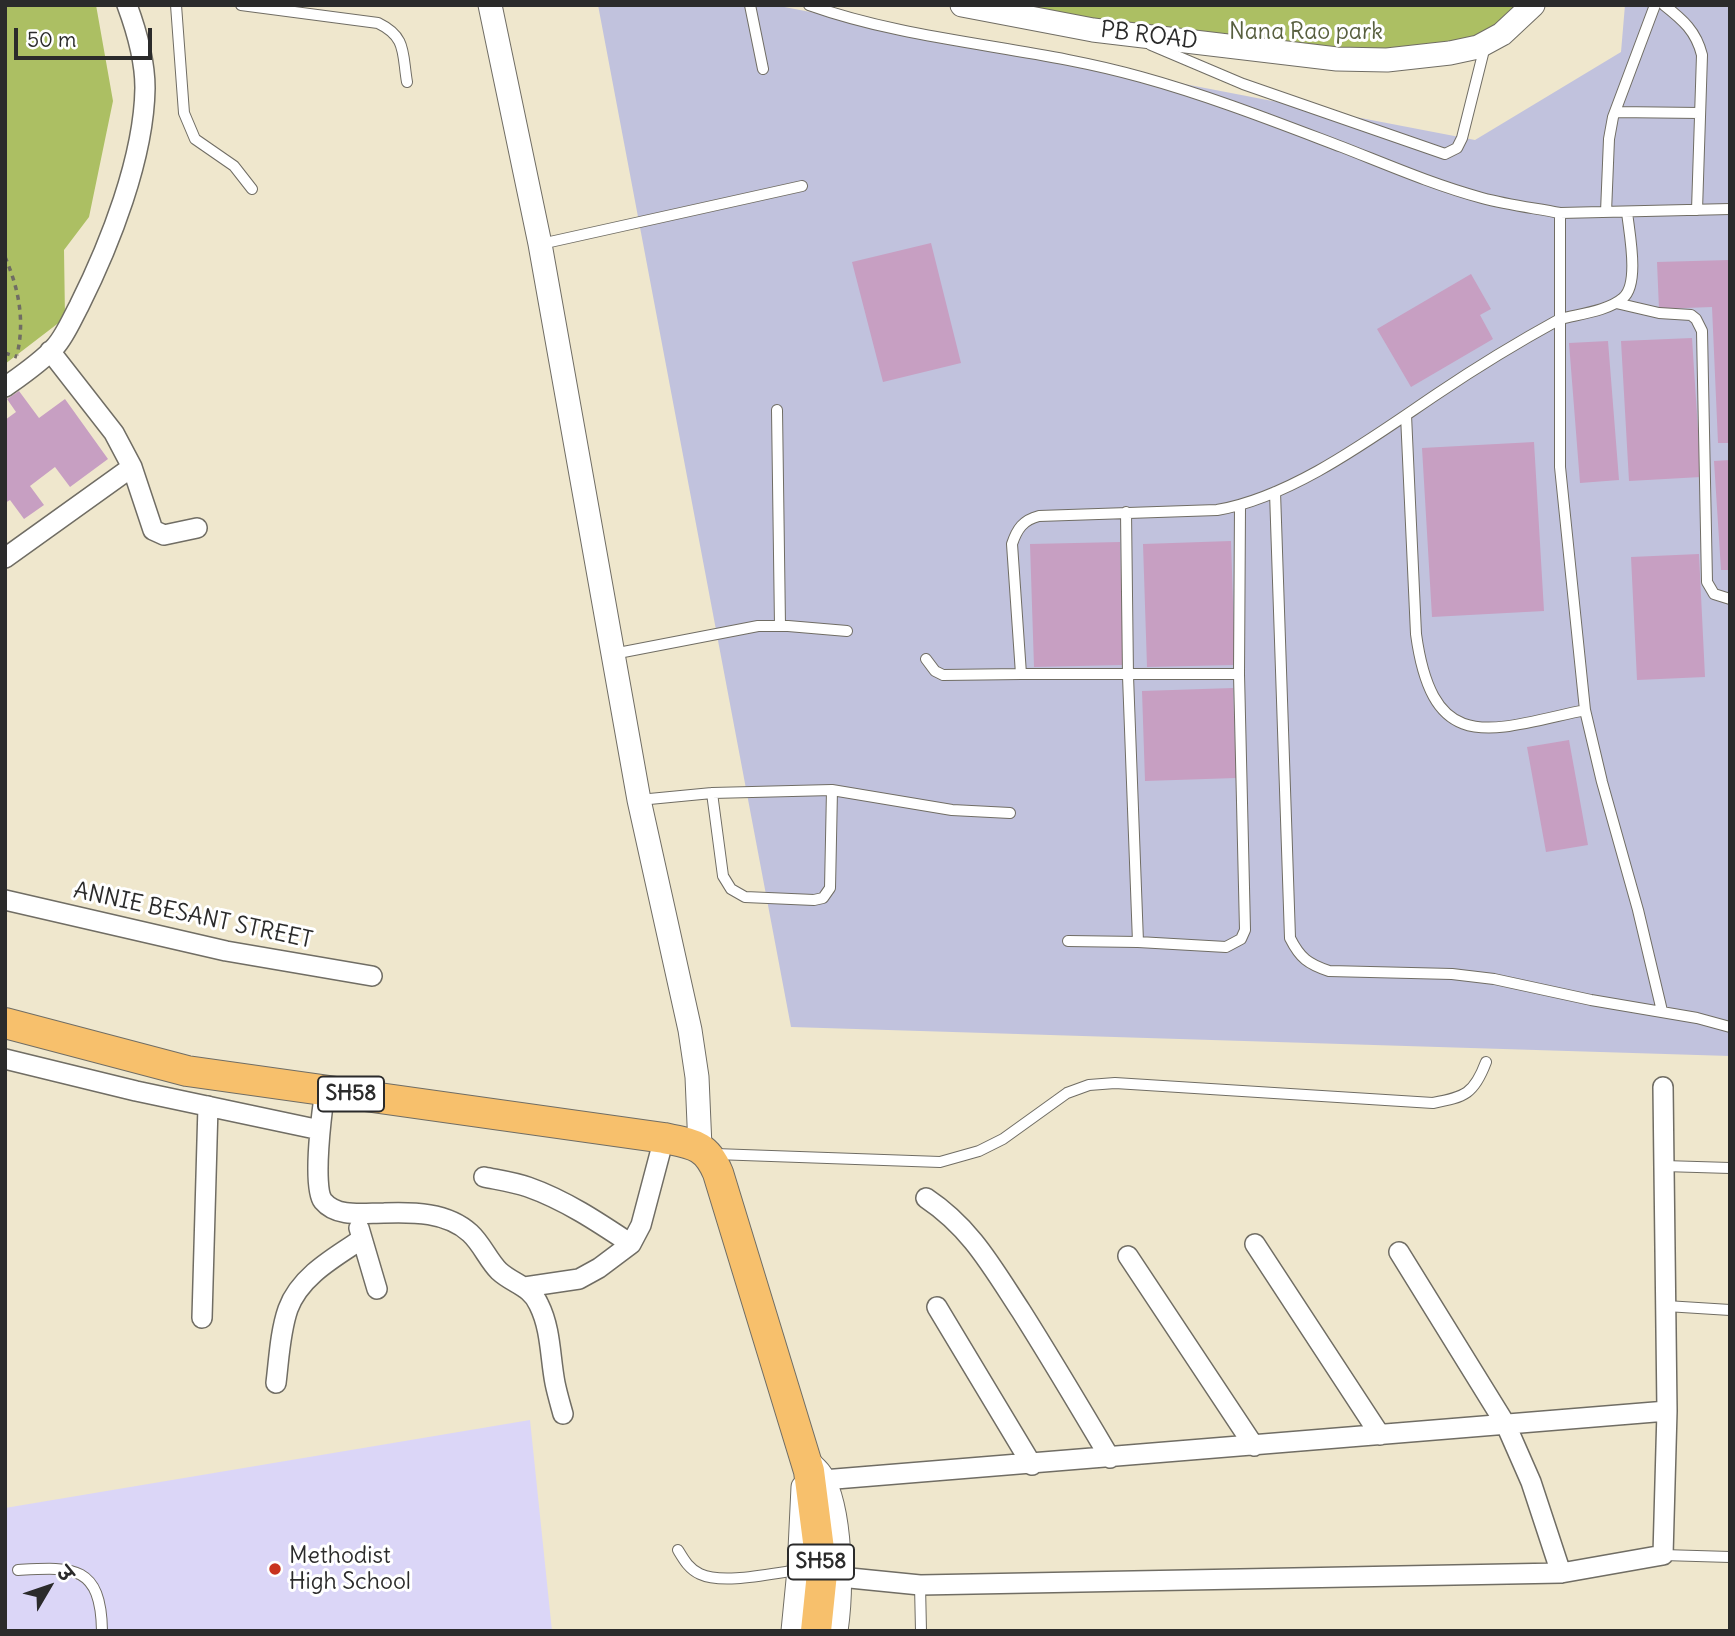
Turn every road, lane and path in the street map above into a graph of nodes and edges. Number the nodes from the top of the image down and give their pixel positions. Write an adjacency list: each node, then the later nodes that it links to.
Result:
1 (127, 5): 29 (street)
2 (176, 5): 18 (lane)
3 (241, 5): 14 (lane)
4 (490, 5): 24 (street)
5 (750, 5): 13 (lane)
6 (809, 5): 23 (lane)
7 (962, 5): 11 (street, PB ROAD)
8 (1533, 5): 12 (street, PB ROAD)
9 (1655, 5): 15 (lane)
10 (1664, 5): 16 (lane)
11 (1120, 32): 12 (street, PB ROAD); 12 (lane)
12 (1486, 43)
13 (763, 69)
14 (407, 82)
15 (1615, 112): 16 (lane); 21 (lane)
16 (1700, 113): 20 (lane)
17 (803, 186): 24 (lane)
18 (252, 189)
19 (1730, 209): 20 (lane)
20 (1697, 210): 22 (lane)
21 (1606, 212): 22 (lane); 23 (lane)
22 (1627, 212): 27 (lane)
23 (1560, 213): 28 (lane)
24 (540, 244): 43 (street)
25 (5, 257): 26 (path)
26 (7, 267): 30 (path)
27 (1616, 303): 28 (lane); 40 (lane)
28 (1560, 319): 33 (lane); 48 (lane)
29 (50, 351): 31 (street); 34 (street)
30 (17, 357)
31 (5, 387)
32 (777, 410): 41 (lane)
33 (1406, 415): 35 (lane); 48 (lane)
34 (132, 467): 38 (street); 39 (street)
35 (1275, 492): 36 (lane); 57 (lane)
36 (1240, 506): 37 (lane); 46 (lane)
37 (1126, 512): 45 (lane); 47 (lane)
38 (197, 528)
39 (5, 558)
40 (1730, 599)
41 (780, 626): 42 (lane); 43 (lane)
42 (847, 631)
43 (613, 654): 51 (street)
44 (926, 659): 45 (lane)
45 (1021, 674): 47 (lane)
46 (1240, 674): 47 (lane); 55 (lane)
47 (1128, 676): 55 (lane)
48 (1585, 710): 57 (lane)
49 (832, 790): 50 (lane); 50 (lane); 52 (lane)
50 (712, 793): 51 (lane)
51 (639, 800): 67 (street)
52 (1010, 813)
53 (5, 900): 56 (street, ANNIE BESANT STREET)
54 (1068, 941): 55 (lane)
55 (1138, 943)
56 (372, 976)
57 (1662, 1012): 59 (lane)
58 (5, 1023): 63 (main road, SH58)
59 (1730, 1027)
60 (5, 1059): 64 (street)
61 (1486, 1062): 67 (lane)
62 (1663, 1087): 68 (street)
63 (325, 1090): 65 (street); 66 (main road, SH58)
64 (208, 1106): 65 (street); 83 (street)
65 (320, 1130): 72 (street)
66 (664, 1138): 67 (main road, SH58); 74 (street)
67 (704, 1150): 92 (main road, SH58)
68 (1664, 1166): 69 (lane); 80 (street)
69 (1730, 1168)
70 (484, 1177): 74 (street)
71 (926, 1198): 90 (street)
72 (355, 1213): 73 (street); 78 (street)
73 (362, 1239): 79 (street); 84 (street)
74 (631, 1244): 78 (street)
75 (1255, 1244): 88 (street)
76 (1399, 1252): 87 (street)
77 (1128, 1256): 89 (street)
78 (525, 1287): 86 (street)
79 (377, 1289)
80 (1666, 1306): 82 (lane); 85 (street)
81 (937, 1307): 91 (street)
82 (1730, 1310)
83 (202, 1318)
84 (276, 1384)
85 (1667, 1411): 87 (street); 94 (street)
86 (563, 1414)
87 (1506, 1425): 88 (street); 98 (street)
88 (1380, 1435): 89 (street)
89 (1254, 1446): 90 (street)
90 (1110, 1458): 91 (street)
91 (1032, 1465): 92 (street)
92 (814, 1477): 97 (street); 99 (street); 103 (main road, SH58)
93 (678, 1550): 97 (lane)
94 (1663, 1555): 95 (lane); 98 (street)
95 (1730, 1556)
96 (18, 1570): 101 (lane)
97 (799, 1570): 102 (street)
98 (1561, 1573): 100 (street)
99 (840, 1577): 100 (street); 104 (street)
100 (920, 1585): 105 (lane)
101 (102, 1631)
102 (793, 1631)
103 (816, 1631)
104 (836, 1631)
105 (920, 1631)

